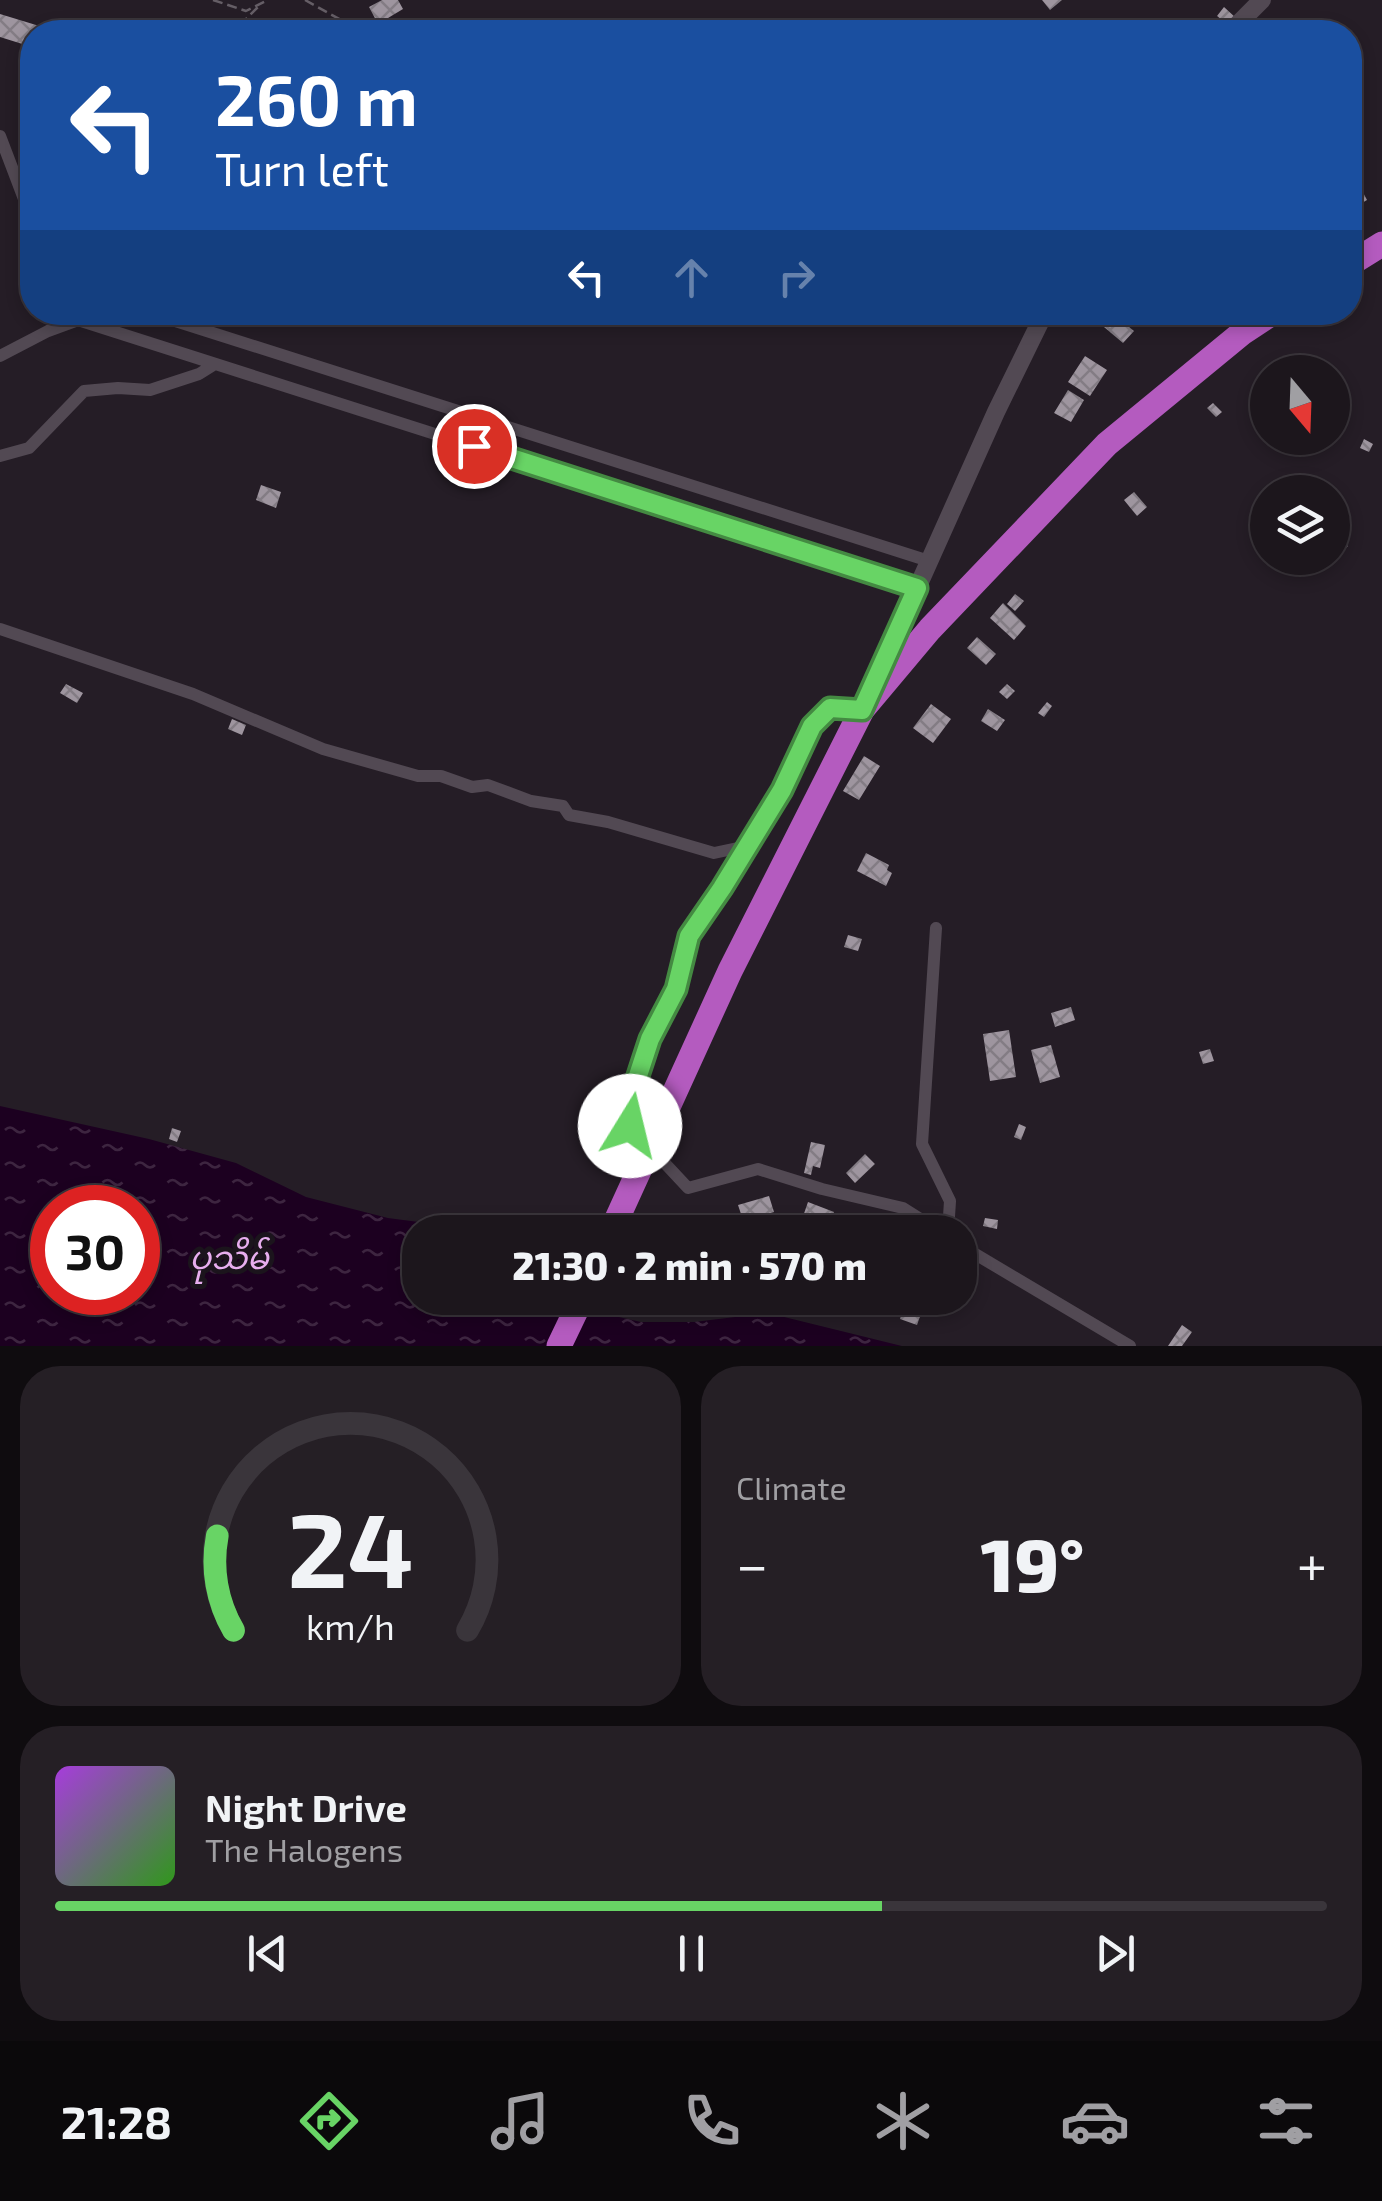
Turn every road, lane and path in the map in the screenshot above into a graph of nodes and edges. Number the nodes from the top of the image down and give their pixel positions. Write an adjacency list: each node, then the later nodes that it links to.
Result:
1 (212, 0): 2 (path)
2 (266, 0): 5 (path)
3 (305, 0): 6 (path)
4 (1262, 0): 7 (main road)
5 (245, 20)
6 (341, 20)
7 (1242, 20)
8 (0, 136): 9 (street)
9 (20, 188)
10 (64, 325): 15 (street)
11 (94, 325): 16 (street)
12 (188, 325): 18 (street)
13 (1039, 325): 18 (main road)
14 (1254, 325): 21 (highway)
15 (0, 356)
16 (215, 364): 17 (street); 19 (street)
17 (0, 456)
18 (930, 560): 19 (main road)
19 (917, 588): 21 (main road)
20 (0, 629): 22 (street)
21 (862, 710): 22 (street); 24 (highway)
22 (747, 846): 25 (street)
23 (936, 928): 26 (street)
24 (619, 1215)
25 (913, 1215)
26 (949, 1215)
27 (977, 1254): 30 (street)
28 (574, 1315): 29 (highway)
29 (560, 1346)
30 (1130, 1346)

